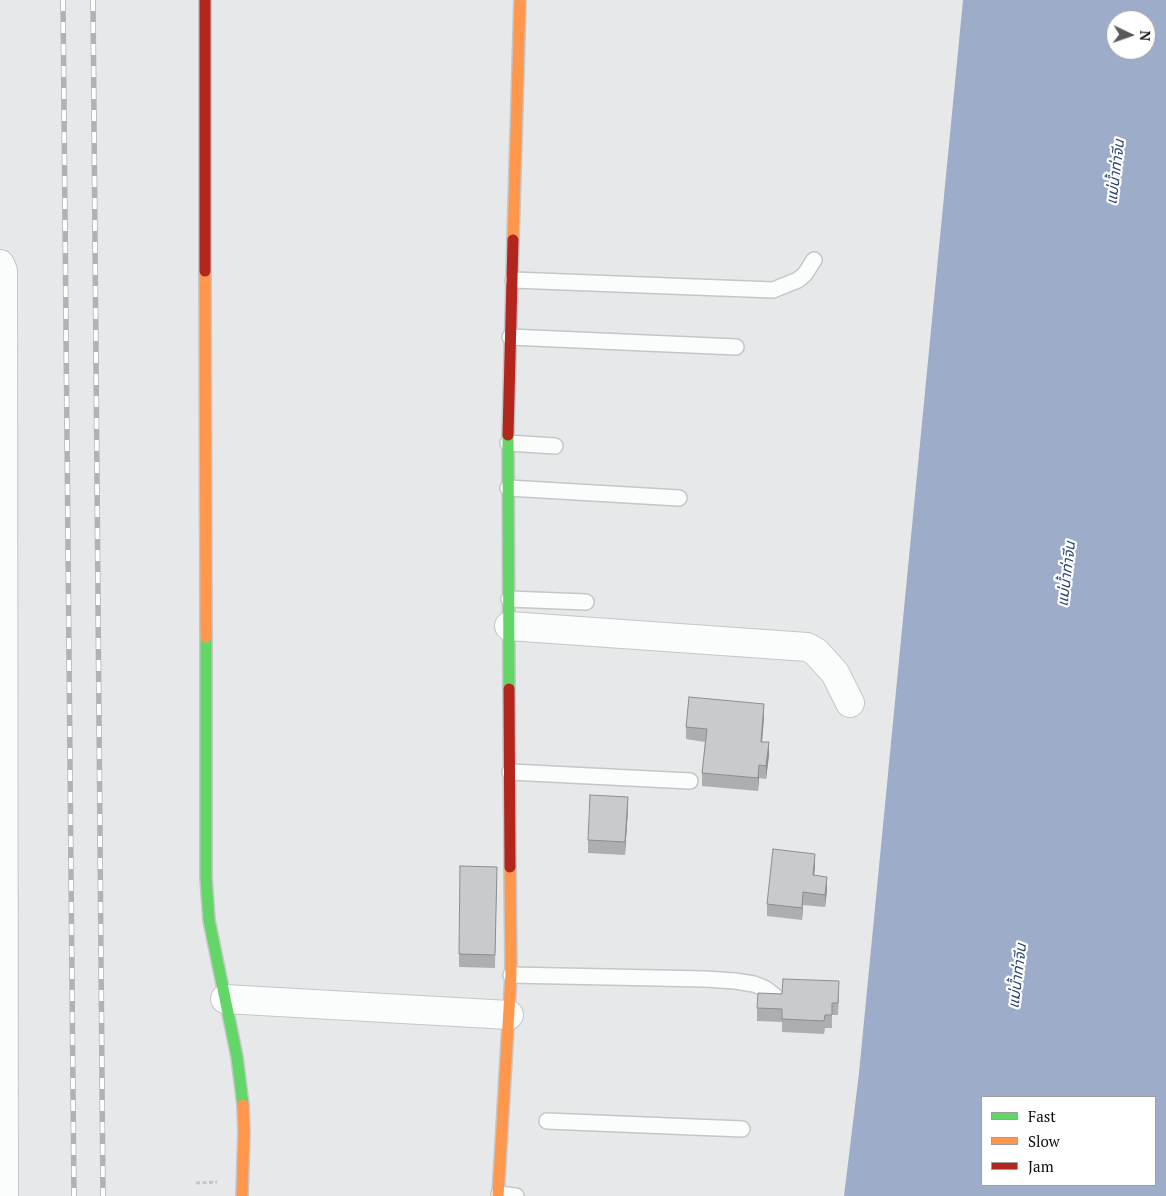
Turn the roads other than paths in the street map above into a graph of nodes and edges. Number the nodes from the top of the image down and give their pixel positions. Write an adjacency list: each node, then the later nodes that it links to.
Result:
1 (205, 0): 20 (street)
2 (520, 0): 5 (street)
3 (814, 260): 5 (lane)
4 (0, 264): 27 (street)
5 (513, 280): 6 (street)
6 (510, 337): 7 (lane); 8 (street)
7 (736, 347)
8 (508, 443): 9 (lane); 10 (street)
9 (555, 446)
10 (508, 488): 11 (lane); 12 (street)
11 (679, 498)
12 (509, 599): 13 (lane); 14 (street)
13 (586, 602)
14 (509, 626): 15 (street); 16 (street)
15 (850, 703)
16 (510, 772): 17 (lane); 18 (street)
17 (690, 781)
18 (511, 975): 19 (lane); 21 (street)
19 (775, 996)
20 (225, 999): 21 (street); 28 (street)
21 (509, 1015): 22 (street)
22 (502, 1118): 23 (lane); 26 (street)
23 (517, 1119)
24 (547, 1121): 25 (lane)
25 (742, 1129)
26 (498, 1195): 29 (lane)
27 (4, 1196)
28 (242, 1196)
29 (516, 1196)

